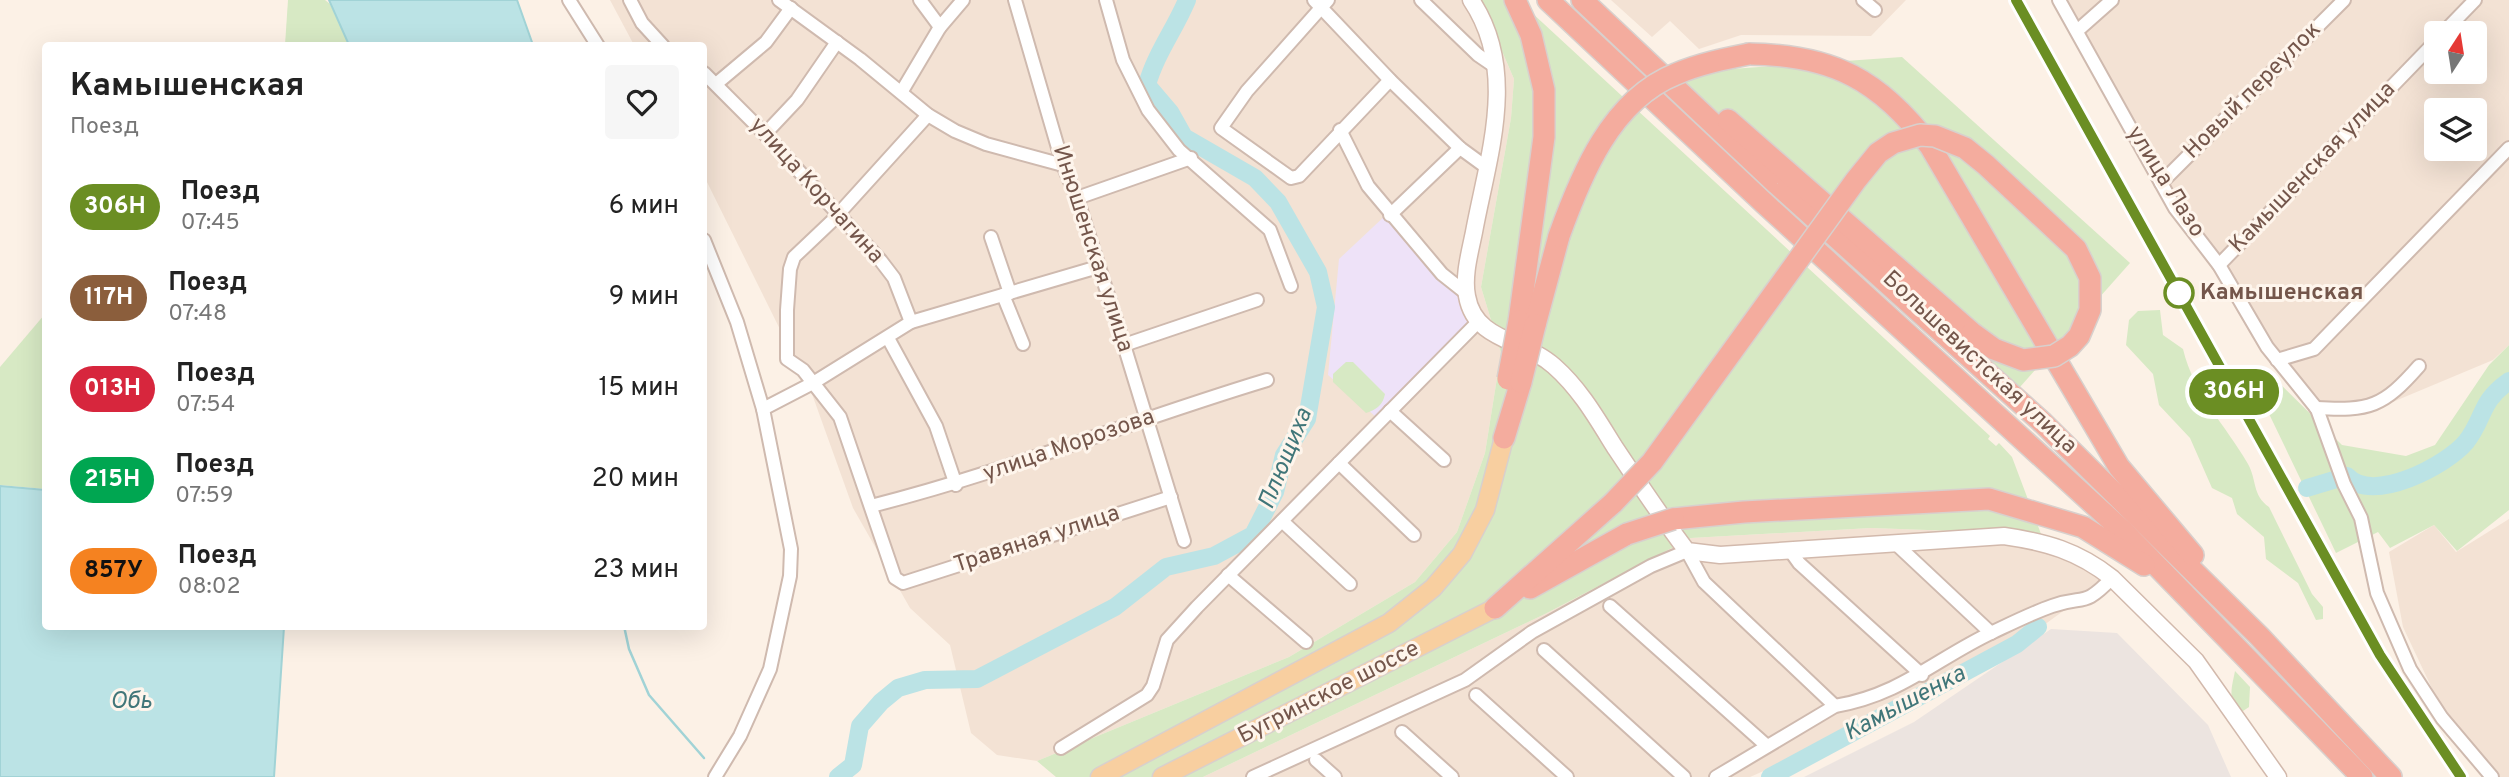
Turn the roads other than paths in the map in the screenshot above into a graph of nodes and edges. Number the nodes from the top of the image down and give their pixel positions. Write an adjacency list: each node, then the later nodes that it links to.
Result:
1 (569, 0): 24 (street)
2 (630, 0): 25 (street)
3 (779, 0): 19 (street)
4 (920, 0): 22 (street)
5 (963, 0): 22 (street)
6 (1015, 0): 39 (street, Инюшенская улица)
7 (1106, 0): 38 (street)
8 (1421, 0): 28 (street)
9 (1471, 0): 28 (street)
10 (1515, 0): 55 (highway)
11 (1548, 0): 82 (highway, Большевистская улица)
12 (1584, 0): 84 (highway, bridge); 85 (highway, Большевистская улица)
13 (1863, 0): 20 (street)
14 (2059, 0): 23 (street, улица Лазо)
15 (2112, 0): 23 (street)
16 (2344, 0): 41 (street, Новый переулок)
17 (2475, 0): 21 (street)
18 (1321, 3): 30 (street); 34 (street)
19 (791, 8): 26 (street); 31 (street)
20 (1875, 10)
21 (2455, 21)
22 (940, 27): 32 (street)
23 (2077, 31): 41 (street, улица Лазо)
24 (595, 42)
25 (659, 42)
26 (836, 42): 32 (street); 35 (street)
27 (2424, 53): 47 (street, Камышенская улица)
28 (1497, 68): 40 (street)
29 (707, 76): 31 (street, улица Корчагина)
30 (1390, 80): 34 (street); 36 (street)
31 (716, 83): 35 (street, улица Корчагина)
32 (902, 91): 33 (street)
33 (928, 115): 39 (street); 43 (street)
34 (1340, 130): 44 (street)
35 (765, 134): 43 (street, улица Корчагина)
36 (1460, 148): 40 (street); 44 (street)
37 (2509, 148): 59 (street)
38 (1191, 158): 42 (street); 49 (street)
39 (1063, 165): 42 (street, Инюшенская улица)
40 (1486, 167): 50 (street)
41 (2161, 183): 47 (street, улица Лазо)
42 (1077, 198): 48 (street, Инюшенская улица)
43 (839, 213): 53 (street, улица Корчагина); 62 (street)
44 (1390, 215): 50 (street)
45 (991, 237): 51 (street)
46 (707, 247): 64 (street)
47 (2219, 265): 59 (street, улица Лазо)
48 (1098, 267): 51 (street); 58 (street, Инюшенская улица)
49 (1292, 286)
50 (1466, 293): 54 (street)
51 (1006, 294): 53 (street); 57 (street)
52 (1257, 300): 58 (street)
53 (911, 322): 56 (street)
54 (1478, 323): 65 (street); 78 (street)
55 (1527, 323): 67 (highway, bridge); 85 (highway, bridge)
56 (888, 338): 62 (street); 70 (street)
57 (1023, 344)
58 (1124, 345): 66 (street, Инюшенская улица)
59 (2277, 360): 63 (street, улица Лазо)
60 (2419, 366): 63 (street)
61 (1267, 380): 66 (street, улица Морозова)
62 (813, 383): 64 (street); 72 (street)
63 (2316, 408): 108 (street, улица Лазо)
64 (763, 409): 96 (street)
65 (1391, 411): 68 (street); 69 (street)
66 (1147, 419): 70 (street, улица Морозова); 71 (street, Инюшенская улица)
67 (1504, 438): 97 (main road)
68 (1444, 460)
69 (1339, 463): 73 (street); 74 (street)
70 (956, 485): 72 (street, улица Морозова)
71 (1171, 497): 72 (street, Травяная улица); 75 (street, Инюшенская улица)
72 (871, 506)
73 (1282, 521): 79 (street); 81 (street)
74 (1414, 535)
75 (1184, 541)
76 (1895, 543): 77 (street); 80 (street); 86 (street)
77 (1789, 549): 78 (street); 89 (street)
78 (1687, 551): 91 (street); 99 (street)
79 (1228, 575): 87 (street); 94 (street)
80 (2112, 578): 86 (street); 105 (street)
81 (1350, 584)
82 (2194, 605): 84 (highway, bridge); 106 (highway, Большевистская улица)
83 (1610, 606): 93 (street)
84 (1495, 608): 98 (main road, Бугринское шоссе)
85 (2237, 616): 107 (highway, Большевистская улица)
86 (1991, 633): 89 (street)
87 (1306, 642)
88 (1544, 650): 103 (street)
89 (1922, 675): 91 (street)
90 (1476, 695): 102 (street)
91 (1835, 706): 93 (street)
92 (1402, 732): 101 (street)
93 (1768, 746): 104 (street)
94 (1061, 748)
95 (1316, 760): 100 (street)
96 (715, 777)
97 (1100, 777)
98 (1163, 777)
99 (1253, 777)
100 (1335, 777)
101 (1452, 777)
102 (1567, 777)
103 (1684, 777)
104 (1716, 777)
105 (2278, 777)
106 (2362, 777)
107 (2391, 777)
108 (2492, 777)

